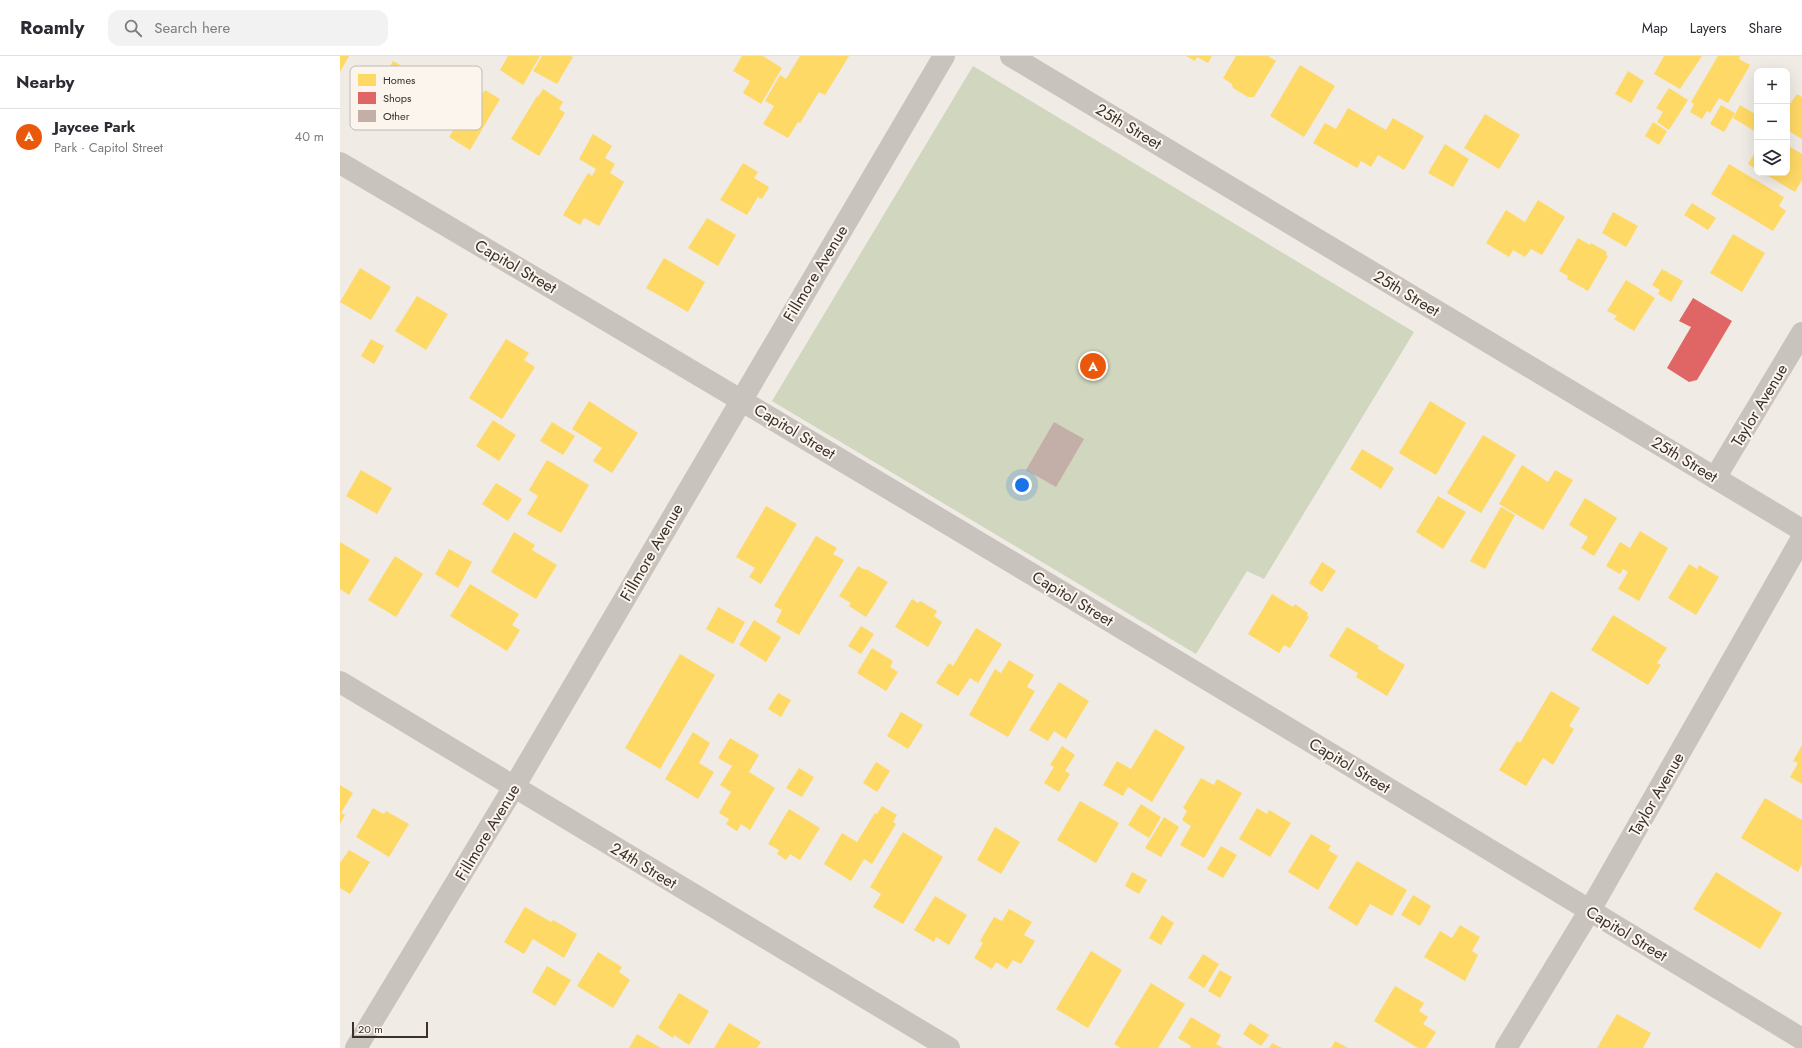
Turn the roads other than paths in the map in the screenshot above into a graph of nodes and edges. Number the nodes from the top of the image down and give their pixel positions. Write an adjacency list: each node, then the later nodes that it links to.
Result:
1 (944, 56): 5 (street, Fillmore Avenue)
2 (1011, 56): 6 (street, 25th Street)
3 (340, 163): 5 (street, Capitol Street)
4 (1802, 333): 6 (street, Taylor Avenue)
5 (741, 399): 10 (street, Fillmore Avenue); 11 (street, Capitol Street)
6 (1715, 478): 7 (street, 25th Street)
7 (1802, 530)
8 (1802, 538): 11 (street, Taylor Avenue)
9 (340, 682): 10 (street, 24th Street)
10 (514, 787): 13 (street, Fillmore Avenue); 14 (street, 24th Street)
11 (1590, 910): 12 (street, Capitol Street); 15 (street, Taylor Avenue)
12 (1802, 1039)
13 (356, 1048)
14 (949, 1048)
15 (1506, 1048)

